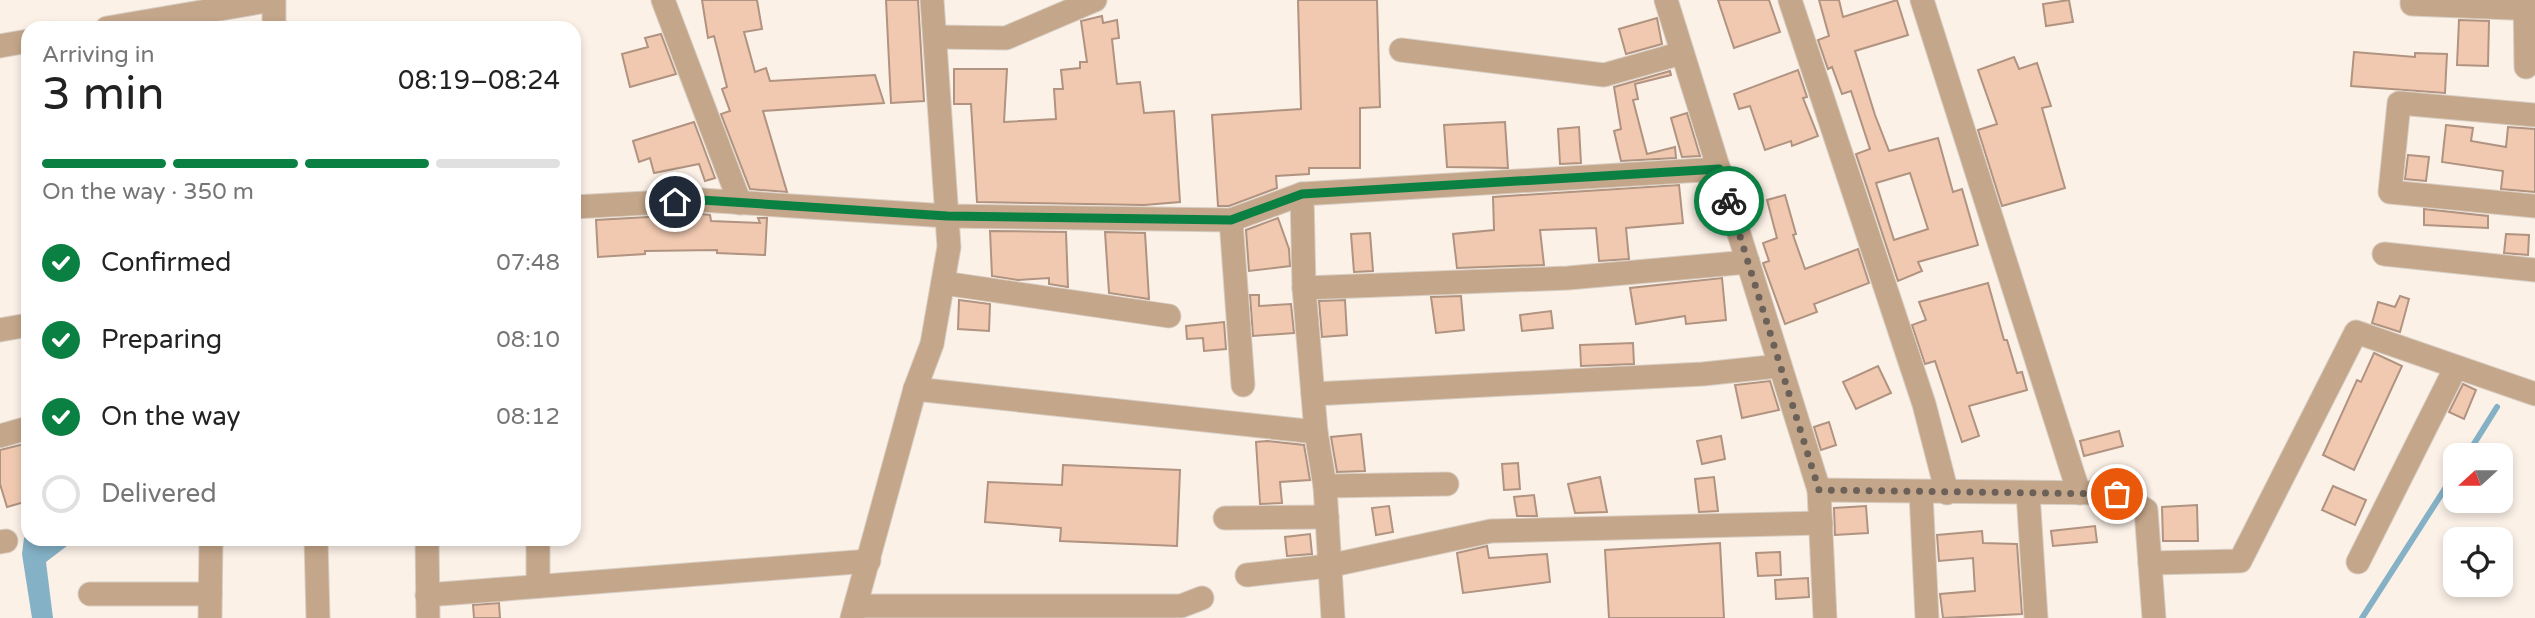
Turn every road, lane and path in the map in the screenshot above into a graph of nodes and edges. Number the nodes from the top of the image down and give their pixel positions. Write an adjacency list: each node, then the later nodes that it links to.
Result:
1 (273, 0): 10 (street); 11 (street)
2 (663, 0): 21 (street)
3 (932, 0): 12 (street)
4 (1096, 0): 12 (street)
5 (1666, 0): 16 (street)
6 (1790, 0): 47 (street)
7 (1922, 0): 49 (street)
8 (2412, 0): 9 (street)
9 (2529, 6): 17 (street)
10 (148, 21)
11 (274, 21)
12 (935, 37): 24 (street)
13 (21, 42): 14 (street)
14 (0, 46)
15 (1401, 50): 16 (street)
16 (1682, 53): 19 (street)
17 (2526, 67)
18 (2535, 115): 22 (street)
19 (1719, 169): 20 (street); 27 (street)
20 (1302, 194): 25 (street); 30 (street)
21 (740, 203): 23 (street); 24 (street)
22 (2535, 206)
23 (581, 207)
24 (947, 216): 25 (street); 29 (street)
25 (1231, 220): 36 (street)
26 (2384, 254): 28 (street)
27 (1748, 262): 30 (street); 34 (street)
28 (2535, 270)
29 (943, 283): 31 (street); 37 (street)
30 (1304, 288): 38 (street)
31 (1169, 316)
32 (21, 326): 33 (street)
33 (0, 330)
34 (1780, 366): 38 (street); 45 (street)
35 (2456, 367): 39 (street); 58 (street); 59 (street)
36 (1243, 385)
37 (915, 389): 41 (street); 57 (street)
38 (1313, 394): 41 (street)
39 (2535, 394)
40 (21, 430): 42 (street)
41 (1316, 432): 44 (street)
42 (0, 436)
43 (1447, 484): 44 (street)
44 (1325, 486): 50 (street)
45 (1819, 490): 46 (street); 52 (street)
46 (1921, 493): 47 (street); 73 (street)
47 (1947, 493): 48 (street)
48 (2028, 493): 49 (street); 74 (street)
49 (2079, 494): 59 (street)
50 (1327, 517): 51 (street); 60 (street)
51 (1225, 518)
52 (1821, 523): 60 (street); 72 (street)
53 (211, 546): 64 (street)
54 (316, 546): 69 (street)
55 (427, 546): 65 (street)
56 (538, 546): 62 (street)
57 (869, 561): 62 (street); 67 (street)
58 (2358, 562)
59 (2150, 563): 75 (street)
60 (1328, 566): 61 (street); 71 (street)
61 (1247, 575)
62 (538, 586): 65 (street)
63 (90, 594): 64 (street)
64 (210, 594): 68 (street)
65 (427, 595): 70 (street)
66 (1202, 598): 67 (street)
67 (854, 612)
68 (210, 618)
69 (318, 618)
70 (428, 618)
71 (1333, 618)
72 (1825, 618)
73 (1927, 618)
74 (2036, 618)
75 (2154, 618)

